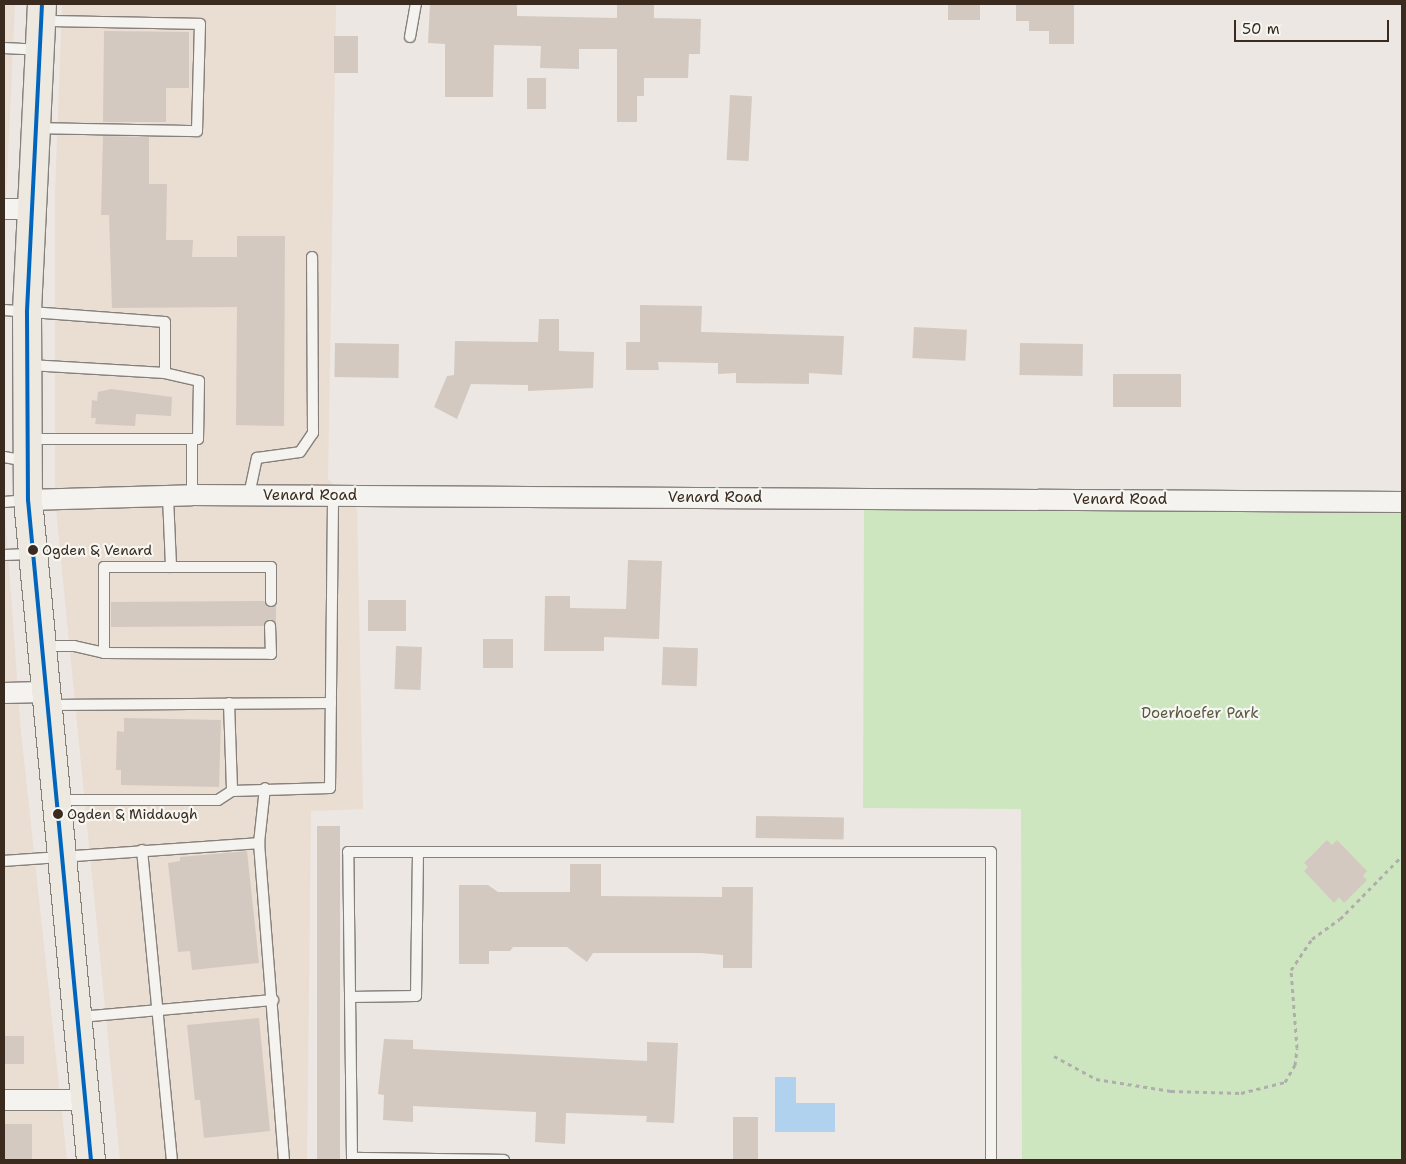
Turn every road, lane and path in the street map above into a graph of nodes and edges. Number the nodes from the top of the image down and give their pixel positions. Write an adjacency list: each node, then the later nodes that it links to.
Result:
1 (416, 4): 3 (lane)
2 (42, 12): 5 (main road); 6 (lane)
3 (410, 37)
4 (4, 48): 5 (lane)
5 (39, 50): 6 (main road)
6 (36, 128): 8 (main road)
7 (4, 209): 8 (street)
8 (33, 209): 10 (main road)
9 (312, 257): 16 (lane)
10 (15, 312): 11 (main road); 12 (lane)
11 (26, 365): 12 (lane); 14 (main road)
12 (165, 373): 13 (lane)
13 (192, 439): 14 (lane); 15 (lane)
14 (19, 452): 19 (main road)
15 (192, 495): 16 (street, Venard Road); 18 (street, Venard Road)
16 (249, 496): 17 (street, Venard Road)
17 (333, 496): 20 (street, Venard Road); 31 (lane)
18 (168, 497): 19 (street, Venard Road); 23 (lane)
19 (16, 501): 22 (main road)
20 (1402, 502)
21 (4, 554): 22 (lane)
22 (32, 554): 26 (main road)
23 (172, 567): 24 (lane); 27 (lane)
24 (271, 601)
25 (270, 626): 27 (lane)
26 (39, 646): 27 (lane); 29 (main road)
27 (104, 653)
28 (4, 692): 29 (street)
29 (44, 699): 30 (lane); 34 (main road)
30 (229, 703): 31 (lane); 33 (lane)
31 (331, 703): 32 (lane)
32 (265, 788): 33 (lane); 35 (lane)
33 (232, 791): 34 (lane)
34 (55, 800): 38 (main road)
35 (259, 843): 36 (lane); 42 (lane)
36 (142, 850): 38 (lane); 43 (lane)
37 (418, 852): 41 (lane); 41 (lane); 52 (lane)
38 (61, 854): 40 (lane); 44 (main road)
39 (1402, 856): 45 (path)
40 (4, 861)
41 (350, 997): 51 (lane)
42 (273, 1000): 43 (lane); 50 (lane)
43 (158, 1010): 44 (lane); 49 (lane)
44 (77, 1017): 47 (main road)
45 (1054, 1056)
46 (4, 1100): 47 (street)
47 (85, 1100): 48 (main road)
48 (91, 1160)
49 (172, 1160)
50 (284, 1160)
51 (504, 1160)
52 (991, 1160)

